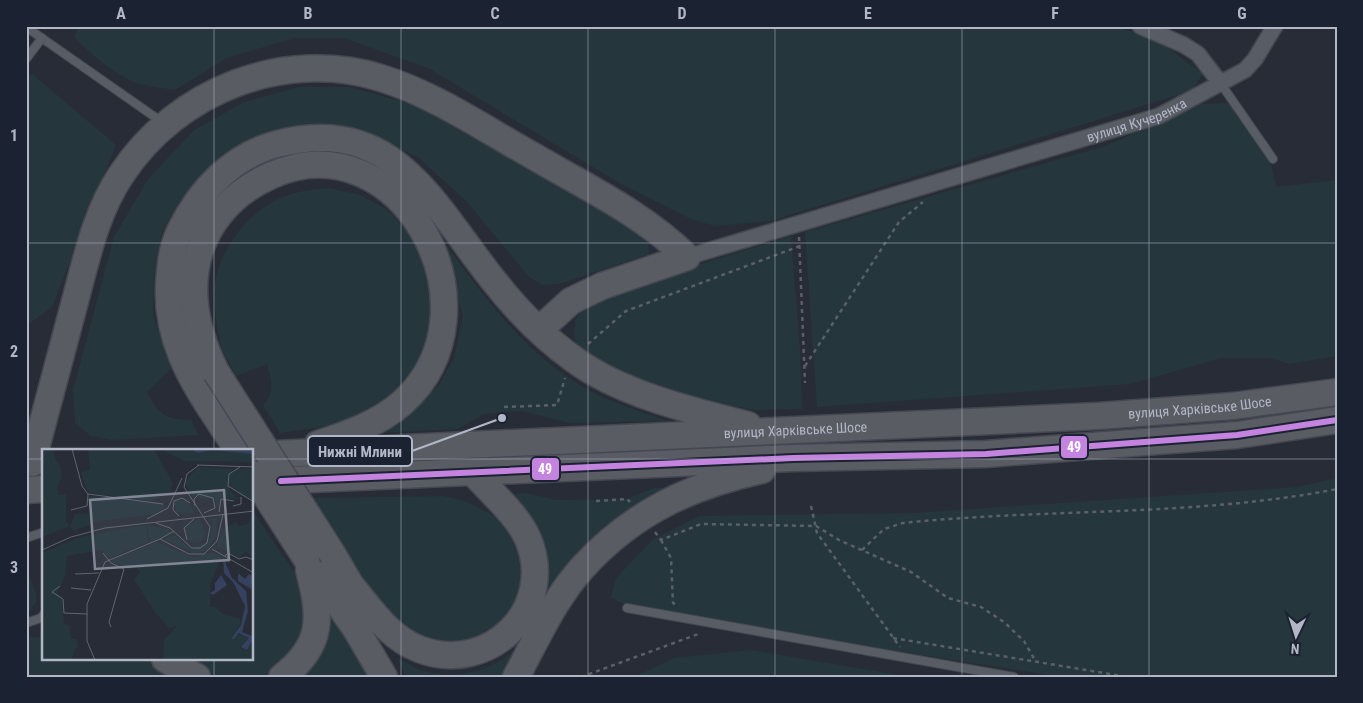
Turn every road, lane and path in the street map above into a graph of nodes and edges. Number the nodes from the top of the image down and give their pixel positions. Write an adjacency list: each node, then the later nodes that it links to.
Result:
1 (1140, 26): 6 (street)
2 (1275, 26): 6 (street, вулиця Кучеренка)
3 (26, 27): 4 (lane)
4 (42, 38): 5 (lane); 7 (lane)
5 (26, 59)
6 (1221, 84): 8 (lane); 10 (street, вулиця Кучеренка)
7 (166, 124): 12 (highway); 25 (highway)
8 (1273, 159)
9 (929, 198): 15 (path)
10 (798, 224): 11 (path); 12 (street, вулиця Кучеренка)
11 (800, 246): 14 (path); 15 (path)
12 (688, 257): 13 (highway)
13 (539, 330): 21 (highway); 22 (highway)
14 (582, 351)
15 (805, 366): 17 (path)
16 (565, 377): 19 (path)
17 (805, 383)
18 (1337, 392): 21 (highway, вулиця Харківське Шосе)
19 (504, 406)
20 (1337, 420): 24 (highway, вулиця Харківське Шосе)
21 (776, 432): 23 (highway, вулиця Харківське Шосе)
22 (237, 449)
23 (264, 455): 42 (highway, bridge)
24 (886, 457): 26 (highway, вулиця Харківське Шосе); 56 (highway)
25 (34, 463)
26 (473, 472): 28 (highway, вулиця Харківське Шосе); 42 (highway)
27 (254, 477): 41 (highway, bridge)
28 (254, 482)
29 (42, 489): 31 (highway)
30 (1337, 489): 40 (path)
31 (26, 490)
32 (596, 501): 33 (path)
33 (633, 505)
34 (811, 506): 36 (path)
35 (650, 525): 39 (path)
36 (816, 526): 39 (path); 40 (path); 48 (path)
37 (42, 533): 38 (lane)
38 (26, 538)
39 (662, 540): 45 (path)
40 (862, 550): 51 (path)
41 (306, 558): 53 (highway); 54 (highway)
42 (353, 588): 55 (highway)
43 (627, 608): 45 (lane)
44 (42, 617): 46 (lane)
45 (686, 618): 47 (lane)
46 (26, 623)
47 (724, 625): 49 (lane); 57 (path)
48 (894, 638): 49 (path); 51 (path)
49 (908, 658): 58 (lane)
50 (167, 660): 52 (highway)
51 (1036, 662): 59 (path)
52 (197, 677)
53 (282, 677)
54 (384, 677)
55 (400, 677)
56 (516, 677)
57 (581, 677)
58 (1014, 677)
59 (1128, 677)

